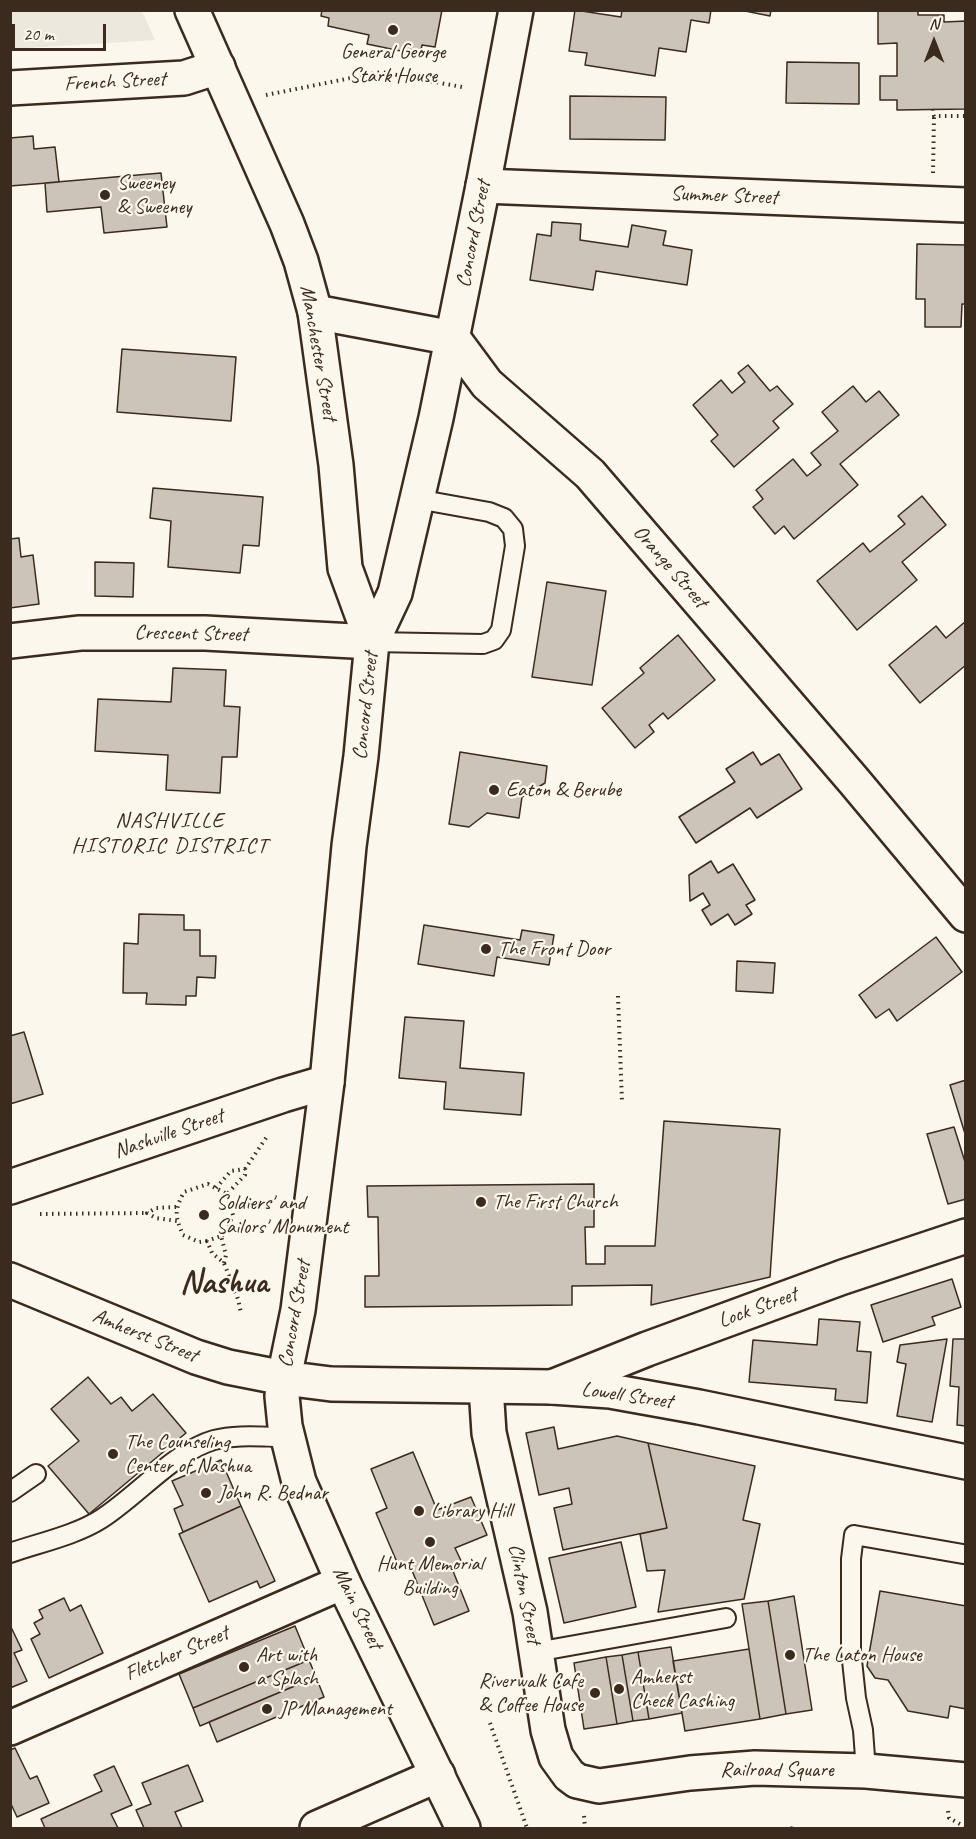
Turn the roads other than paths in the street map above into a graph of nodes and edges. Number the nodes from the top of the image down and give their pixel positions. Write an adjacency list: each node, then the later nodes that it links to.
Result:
1 (192, 10): 3 (street, Manchester Street)
2 (516, 10): 5 (street, Concord Street)
3 (218, 67): 4 (street, French Street); 7 (street, Manchester Street)
4 (10, 88)
5 (483, 186): 6 (street, Summer Street); 8 (street, Concord Street)
6 (966, 205)
7 (315, 312): 8 (street); 11 (street, Manchester Street)
8 (453, 338): 9 (street, Concord Street); 12 (street, Orange Street)
9 (417, 499): 11 (street, Concord Street); 11 (lane)
10 (10, 641): 11 (street, Crescent Street)
11 (372, 642): 13 (street, Concord Street)
12 (966, 915)
13 (327, 1082): 14 (street, Nashville Street); 17 (street, Concord Street)
14 (10, 1187)
15 (966, 1236): 19 (street, Lock Street)
16 (10, 1280): 17 (street, Amherst Street)
17 (284, 1378): 18 (street, Lowell Street); 20 (street, Main Street)
18 (486, 1387): 19 (street, Lowell Street); 28 (street, Clinton Street)
19 (552, 1387): 21 (street, Lowell Street)
20 (287, 1437): 24 (lane); 26 (street, Main Street)
21 (966, 1462)
22 (36, 1474): 23 (lane)
23 (10, 1492)
24 (10, 1553)
25 (963, 1554): 30 (lane)
26 (343, 1582): 29 (street, Fletcher Street); 31 (street, Main Street)
27 (726, 1618): 28 (lane)
28 (536, 1652): 32 (street, Clinton Street)
29 (10, 1728)
30 (866, 1771): 32 (street, Railroad Square); 33 (street, Railroad Square)
31 (438, 1775): 34 (street); 35 (street, Main Street)
32 (590, 1784)
33 (957, 1792)
34 (317, 1828)
35 (463, 1828)

